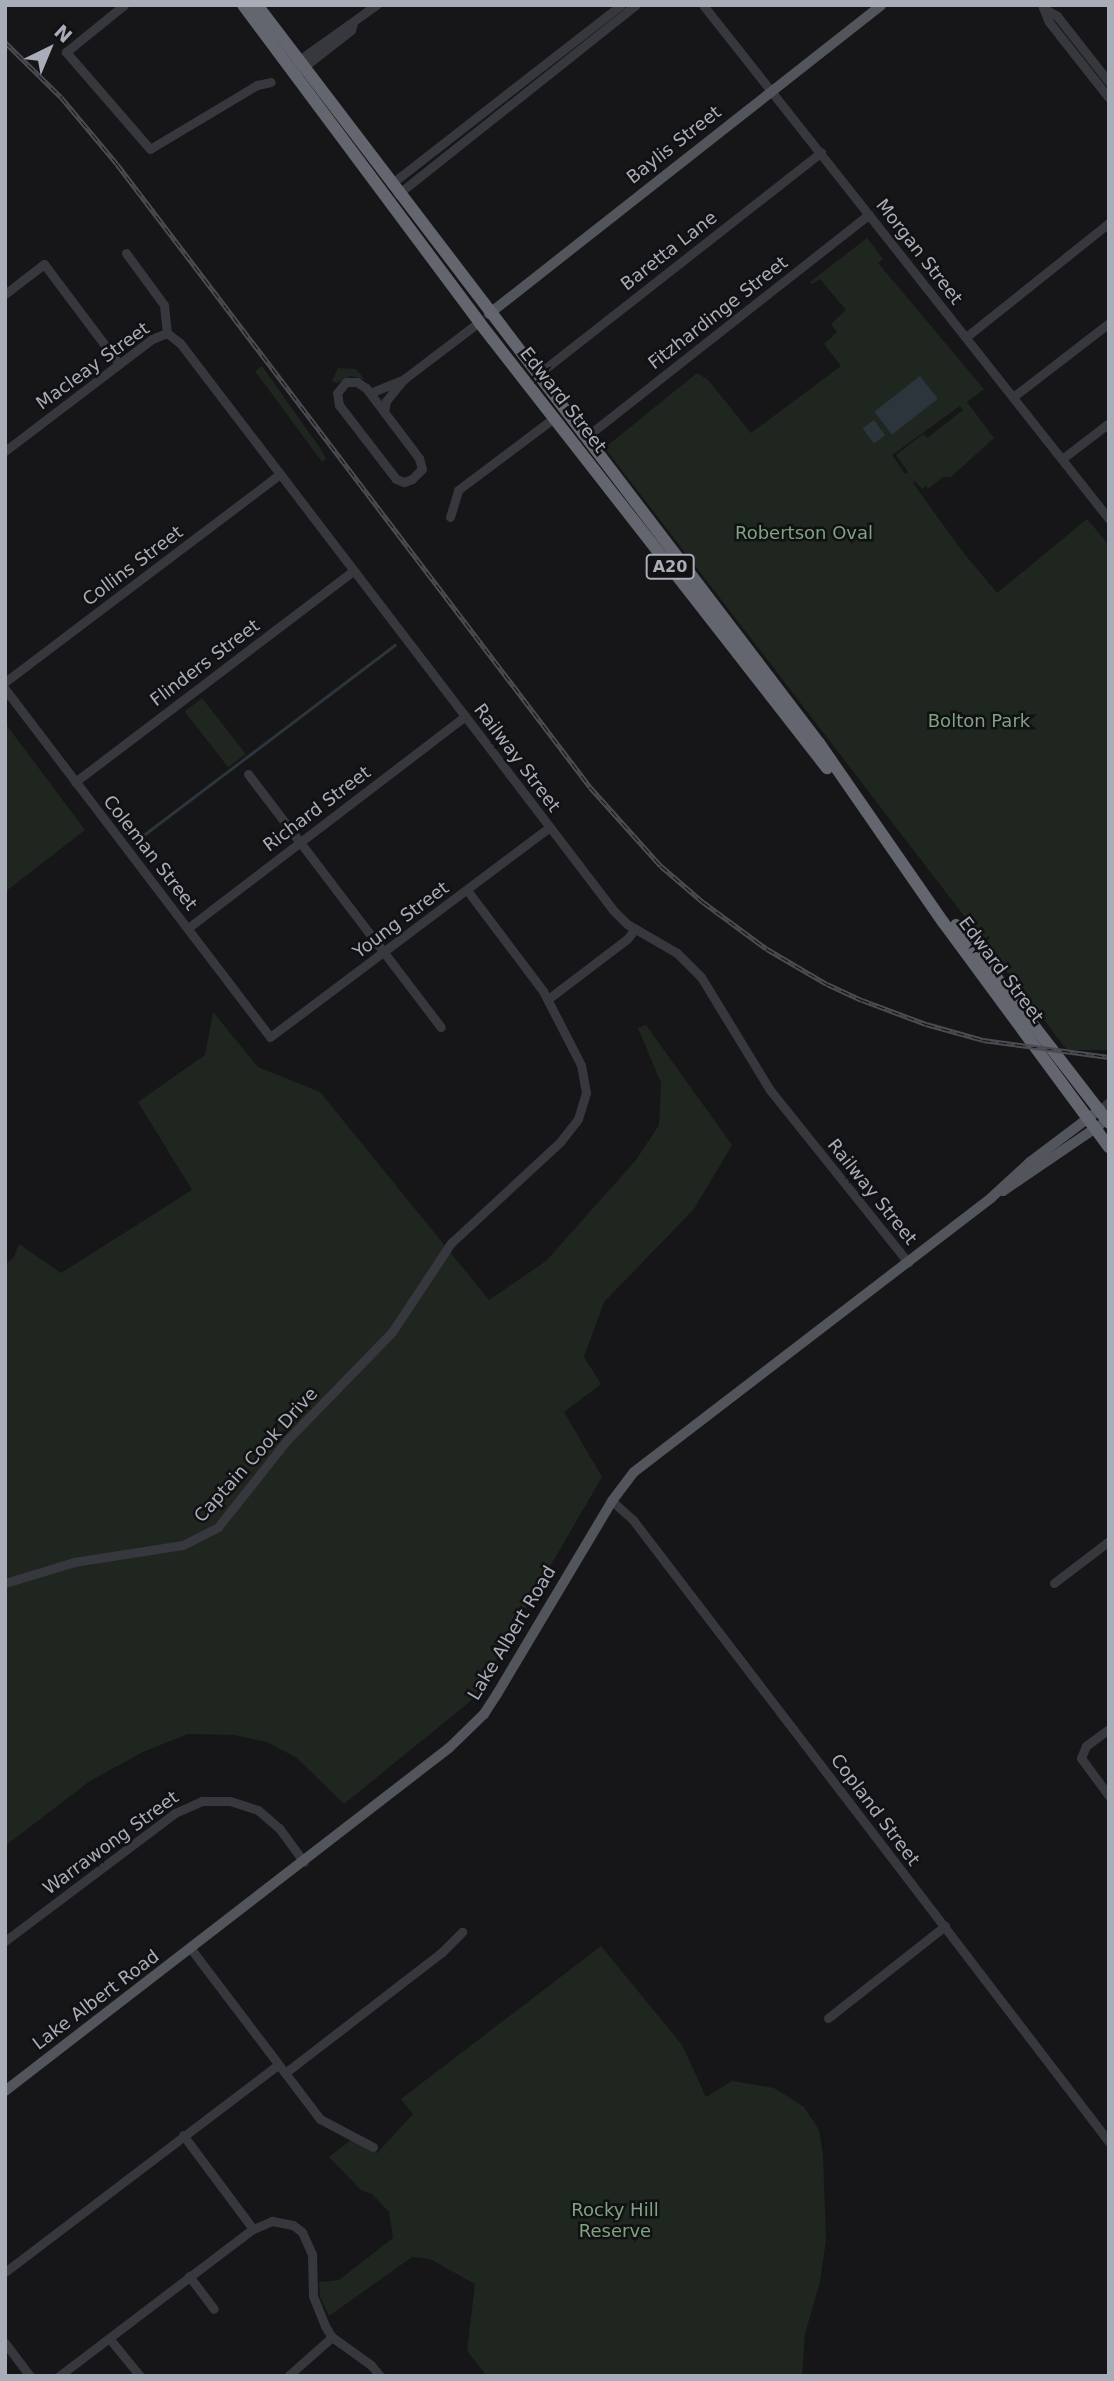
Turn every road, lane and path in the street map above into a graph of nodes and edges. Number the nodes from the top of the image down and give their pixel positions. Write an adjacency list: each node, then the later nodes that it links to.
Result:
1 (124, 5): 14 (street)
2 (243, 5): 12 (highway, Edward Street / A20)
3 (257, 5): 12 (highway, Edward Street / A20)
4 (376, 5): 12 (street)
5 (636, 5): 9 (street)
6 (704, 5): 17 (street, Morgan Street)
7 (881, 5): 17 (main road, Baylis Street)
8 (1043, 7): 15 (street); 19 (street)
9 (623, 8): 10 (street)
10 (589, 36): 11 (street); 13 (street)
11 (548, 62): 13 (street); 16 (street)
12 (296, 68): 25 (highway, Edward Street / A20); 30 (highway, Edward Street / A20)
13 (555, 71): 18 (street)
14 (271, 82)
15 (1109, 82)
16 (514, 88): 18 (street); 20 (street)
17 (773, 90): 23 (street, Morgan Street); 30 (main road, Baylis Street)
18 (521, 98): 21 (street)
19 (1109, 98)
20 (476, 118): 21 (street); 22 (street)
21 (483, 127): 24 (street)
22 (441, 145): 24 (street); 25 (street)
23 (821, 152): 26 (street, Morgan Street); 35 (street, Baretta Lane)
24 (449, 154): 25 (street)
25 (395, 189): 30 (highway, Edward Street / A20)
26 (869, 214): 33 (street, Morgan Street); 42 (street, Fitzhardinge Street)
27 (1109, 223): 33 (street)
28 (126, 253): 32 (street)
29 (5, 294): 34 (street)
30 (484, 318): 35 (highway, Edward Street / A20); 36 (street); 40 (highway, Edward Street / A20)
31 (1109, 323): 38 (street)
32 (167, 333): 34 (street, Macleay Street); 46 (street, Railway Street)
33 (966, 337): 38 (street, Morgan Street)
34 (119, 364): 44 (street, Macleay Street)
35 (537, 376): 42 (highway, Edward Street / A20)
36 (404, 379): 37 (street); 39 (street)
37 (370, 393): 39 (street); 39 (street)
38 (1013, 397): 45 (street, Morgan Street)
39 (384, 412)
40 (554, 418): 43 (highway, Edward Street / A20); 47 (street)
41 (1109, 423): 45 (street)
42 (586, 437): 43 (highway); 55 (highway, Edward Street / A20)
43 (575, 445): 55 (highway, Edward Street / A20)
44 (5, 451)
45 (1062, 460): 48 (street, Morgan Street)
46 (280, 474): 49 (street, Railway Street); 50 (street, Collins Street)
47 (450, 517)
48 (1109, 519)
49 (354, 570): 52 (street, Railway Street); 54 (street, Flinders Street)
50 (5, 682)
51 (5, 689): 54 (street, Coleman Street)
52 (465, 716): 56 (street, Railway Street); 57 (street, Richard Street)
53 (248, 774): 57 (street)
54 (75, 782): 60 (street, Coleman Street)
55 (864, 810): 58 (highway, Edward Street / A20)
56 (550, 827): 59 (street, Young Street); 61 (street, Railway Street)
57 (299, 842): 60 (street, Richard Street); 62 (street)
58 (886, 842): 66 (highway, Edward Street / A20); 67 (highway, Edward Street / A20)
59 (467, 890): 62 (street, Young Street); 63 (street, Captain Cook Drive)
60 (188, 928): 65 (street, Coleman Street)
61 (635, 929): 63 (street); 69 (street, Railway Street)
62 (384, 953): 64 (street); 65 (street, Young Street)
63 (548, 999): 72 (street, Captain Cook Drive)
64 (441, 1027)
65 (270, 1037)
66 (1107, 1114): 67 (main road, Lake Albert Road)
67 (1092, 1124): 68 (highway, A20); 69 (main road, Lake Albert Road)
68 (1109, 1147)
69 (908, 1262): 70 (main road, Lake Albert Road)
70 (612, 1501): 76 (main road, Lake Albert Road); 77 (street, Copland Street)
71 (1109, 1541): 73 (street)
72 (5, 1583)
73 (1054, 1583)
74 (1109, 1729): 75 (street)
75 (1109, 1796)
76 (304, 1863): 79 (street, Warrawong Street); 80 (main road, Lake Albert Road)
77 (945, 1926): 81 (street); 86 (street, Copland Street)
78 (462, 1932): 83 (street)
79 (5, 1941)
80 (191, 1949): 82 (street); 84 (main road, Lake Albert Road)
81 (828, 2018)
82 (278, 2065): 83 (street); 85 (street)
83 (285, 2073): 87 (street)
84 (5, 2091)
85 (183, 2135): 88 (street); 89 (street)
86 (1109, 2141)
87 (373, 2147)
88 (253, 2229): 90 (street); 92 (street)
89 (5, 2272)
90 (189, 2276): 91 (street); 93 (street)
91 (214, 2309)
92 (332, 2337): 98 (street); 99 (street)
93 (109, 2338): 96 (street); 97 (street)
94 (5, 2343): 95 (street)
95 (30, 2376)
96 (60, 2376)
97 (140, 2376)
98 (288, 2376)
99 (380, 2376)

